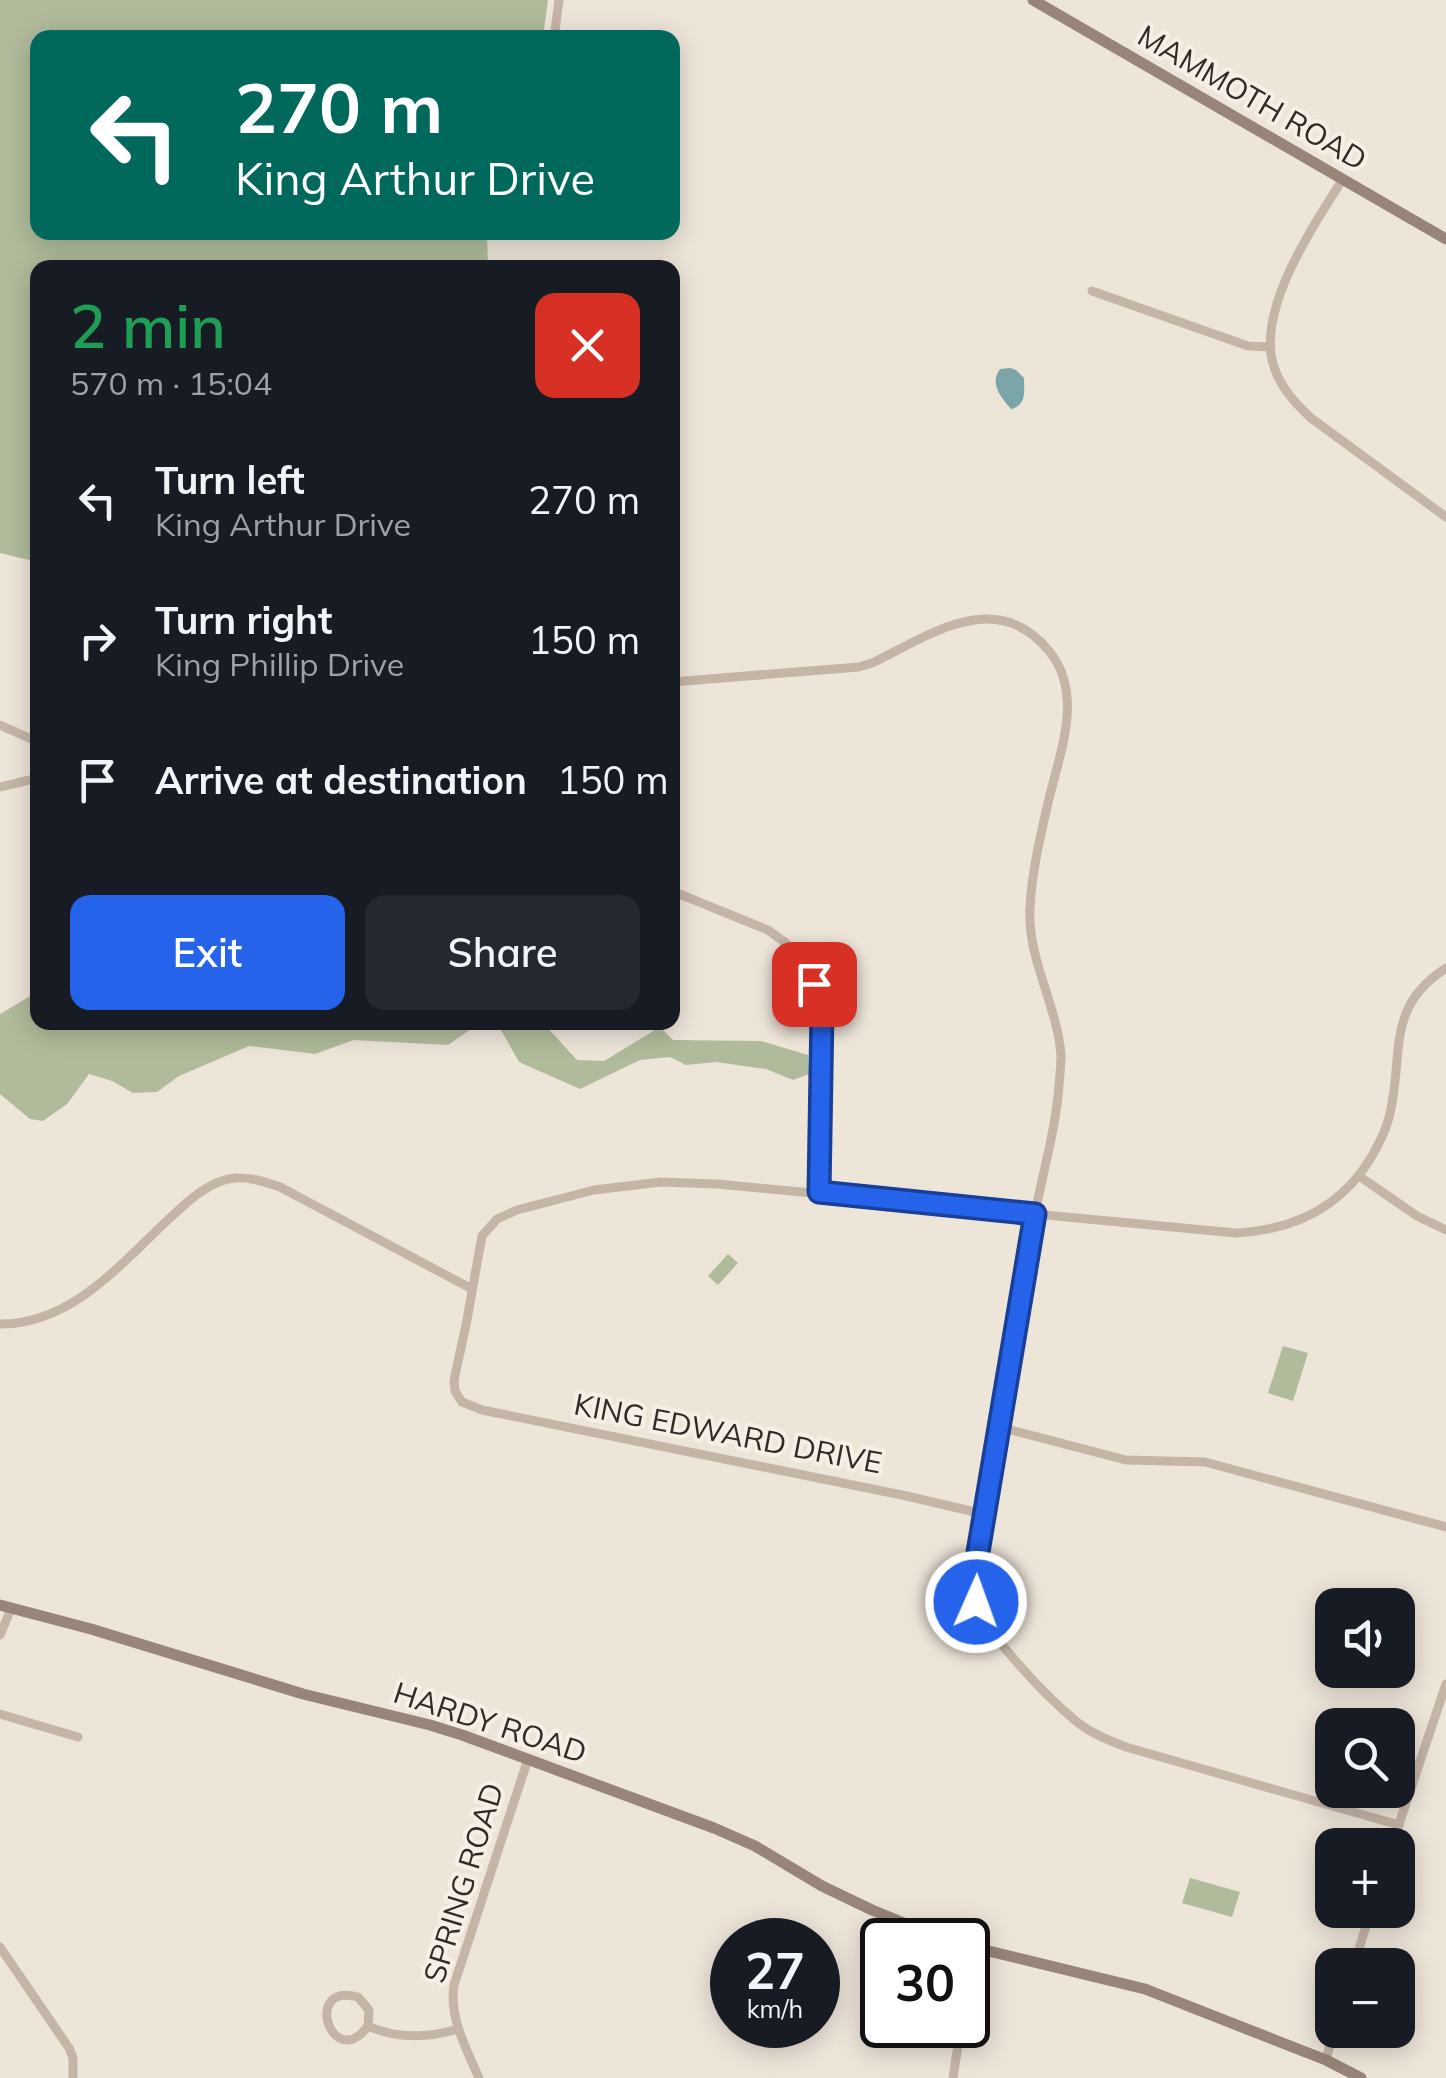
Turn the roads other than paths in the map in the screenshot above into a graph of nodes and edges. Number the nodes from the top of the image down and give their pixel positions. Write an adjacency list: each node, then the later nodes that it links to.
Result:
1 (559, 0): 3 (street)
2 (1033, 0): 4 (street, MAMMOTH ROAD)
3 (555, 30)
4 (1343, 179): 5 (street, MAMMOTH ROAD); 7 (street)
5 (1446, 239)
6 (1092, 290): 7 (street)
7 (1271, 347): 8 (street)
8 (1446, 517)
9 (680, 681): 18 (street)
10 (0, 725): 11 (street)
11 (30, 738)
12 (30, 780): 13 (street)
13 (0, 787)
14 (680, 894): 17 (street)
15 (1446, 968): 16 (street)
16 (1358, 1176): 18 (street); 19 (street)
17 (819, 1192): 18 (street); 20 (street)
18 (1035, 1214): 22 (street)
19 (1446, 1230)
20 (472, 1289): 21 (street); 23 (street, KING EDWARD DRIVE)
21 (0, 1324)
22 (999, 1427): 23 (street); 24 (street)
23 (984, 1514): 31 (street)
24 (1446, 1526)
25 (5, 1607): 26 (street); 30 (street, HARDY ROAD)
26 (0, 1635)
27 (1446, 1684): 31 (street)
28 (0, 1714): 29 (street)
29 (78, 1737)
30 (528, 1760): 33 (street, HARDY ROAD); 37 (street, SPRING ROAD)
31 (1399, 1825): 32 (street)
32 (1398, 1828)
33 (894, 1918)
34 (0, 1947): 41 (street)
35 (990, 1951): 40 (street)
36 (368, 2026): 36 (street); 37 (street)
37 (458, 2029): 42 (street, SPRING ROAD)
38 (958, 2048): 43 (street)
39 (1329, 2048): 40 (street)
40 (1326, 2060): 44 (street)
41 (73, 2078)
42 (479, 2078)
43 (952, 2078)
44 (1360, 2078)

